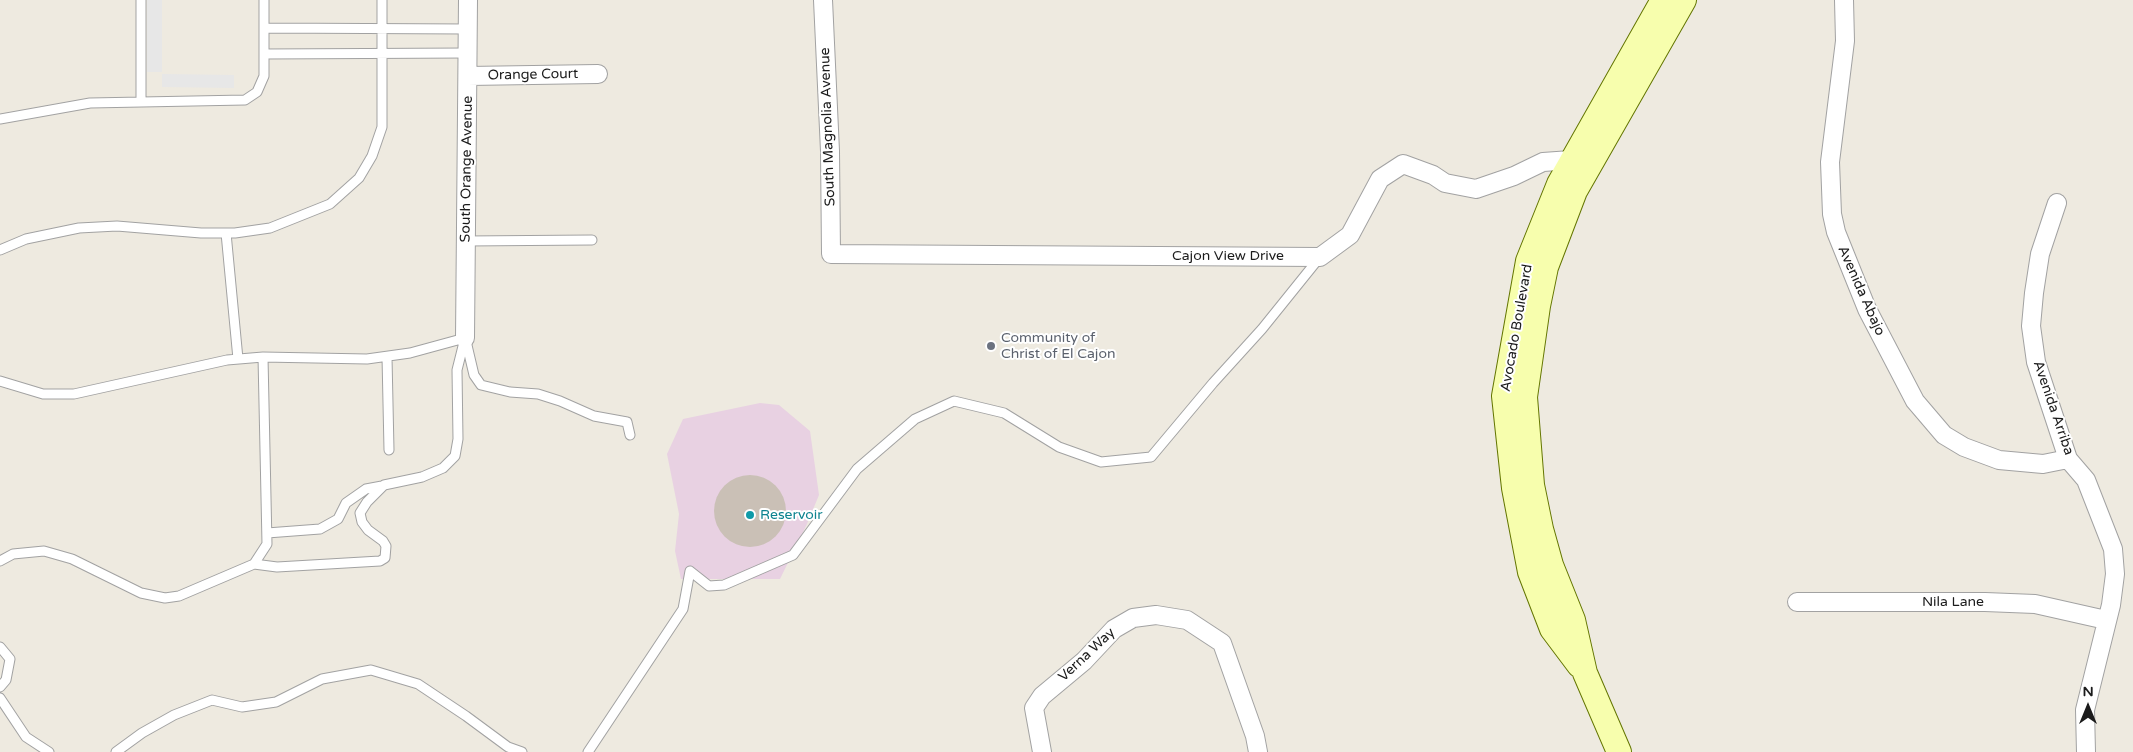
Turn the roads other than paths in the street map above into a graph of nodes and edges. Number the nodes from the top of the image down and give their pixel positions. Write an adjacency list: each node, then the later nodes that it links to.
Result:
1 (141, 0): 17 (lane)
2 (264, 0): 9 (lane)
3 (382, 0): 10 (lane)
4 (468, 0): 11 (street, South Orange Avenue)
5 (823, 0): 25 (street, South Magnolia Avenue)
6 (1663, 0): 19 (main road, Avocado Boulevard)
7 (1684, 0): 42 (main road, Avocado Boulevard)
8 (1844, 0): 34 (street, Avenida Abajo)
9 (264, 28): 10 (lane); 13 (lane)
10 (382, 28): 11 (lane); 14 (lane)
11 (468, 29): 12 (street, South Orange Avenue)
12 (468, 53): 14 (lane); 16 (street, South Orange Avenue)
13 (264, 54): 14 (lane); 17 (lane)
14 (382, 54): 21 (lane)
15 (598, 74): 16 (street, Orange Court)
16 (468, 76): 23 (street, South Orange Avenue)
17 (141, 102): 18 (lane)
18 (0, 119)
19 (1571, 160): 26 (street); 42 (main road, Avocado Boulevard)
20 (2057, 203): 34 (street, Avenida Arriba)
21 (226, 234): 24 (lane); 30 (lane)
22 (592, 240): 23 (lane)
23 (466, 241): 27 (street, South Orange Avenue)
24 (0, 250)
25 (831, 254): 26 (street, Cajon View Drive)
26 (1320, 257): 48 (lane)
27 (465, 338): 29 (lane); 32 (lane); 35 (lane)
28 (263, 357): 29 (lane); 30 (lane); 36 (lane)
29 (387, 357): 33 (lane)
30 (238, 359): 31 (lane)
31 (0, 381)
32 (630, 435)
33 (389, 450)
34 (2068, 459): 40 (street, Avenida Arriba)
35 (384, 485): 36 (lane); 38 (lane)
36 (267, 533): 38 (lane)
37 (0, 561): 38 (lane)
38 (254, 564)
39 (1797, 602): 40 (street, Nila Lane)
40 (2106, 620): 52 (street, Avenida Arriba)
41 (0, 647): 43 (lane)
42 (1585, 673): 51 (main road, Avocado Boulevard)
43 (0, 687)
44 (0, 698): 45 (lane)
45 (49, 752)
46 (116, 752): 47 (lane)
47 (522, 752)
48 (588, 752)
49 (1042, 752): 50 (street, Verna Way)
50 (1258, 752)
51 (1619, 752)
52 (2086, 752)

